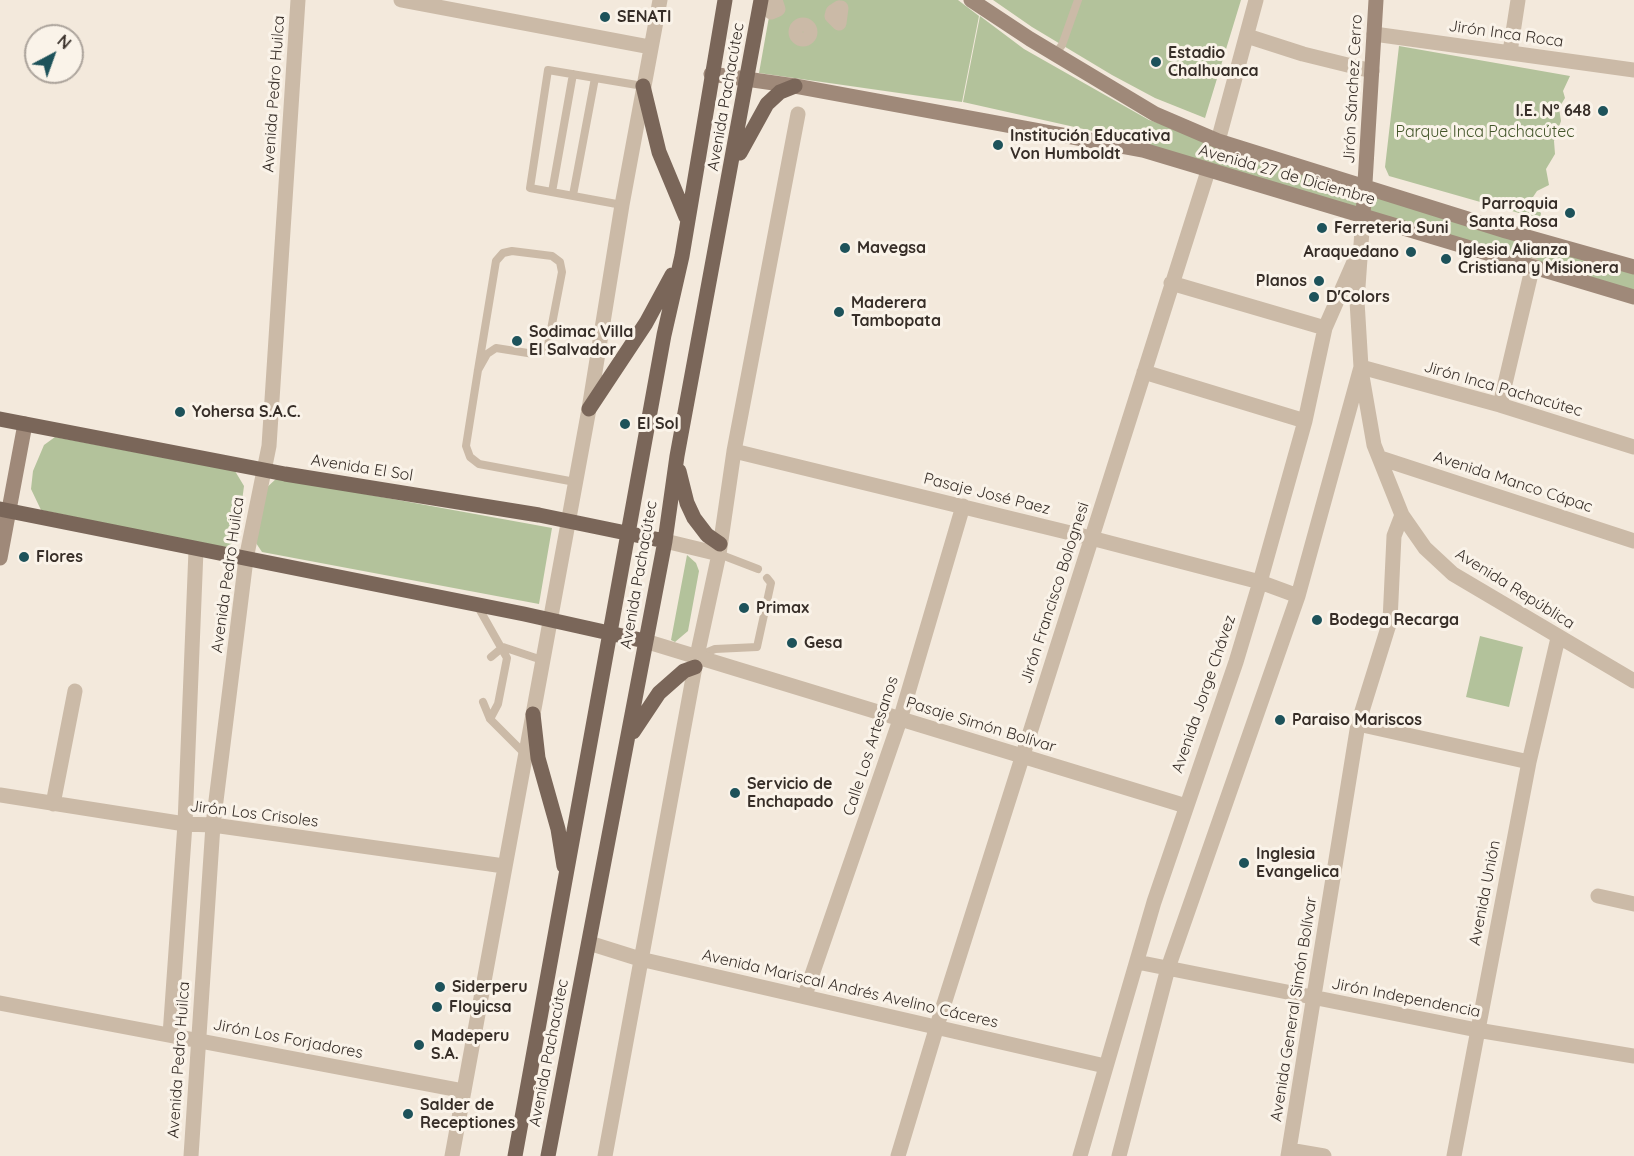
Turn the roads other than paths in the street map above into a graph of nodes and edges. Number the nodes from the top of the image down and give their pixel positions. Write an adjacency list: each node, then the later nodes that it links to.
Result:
1 (298, 0): 53 (street, Avenida Pedro Huilca)
2 (401, 0): 13 (street)
3 (660, 0): 13 (street)
4 (725, 0): 19 (main road, Avenida Pachacútec)
5 (761, 0): 21 (main road, Avenida Pachacútec)
6 (971, 0): 15 (street, Avenida 27 de Diciembre)
7 (1078, 0): 15 (lane)
8 (1257, 0): 12 (street)
9 (1376, 0): 11 (street, Jirón Sánchez Cerro)
10 (1518, 0): 14 (street)
11 (1374, 34): 14 (street, Jirón Inca Roca); 17 (street, Jirón Sánchez Cerro)
12 (1247, 36): 17 (street); 25 (street)
13 (650, 47): 22 (street)
14 (1509, 52): 16 (street, Jirón Inca Roca)
15 (1055, 54): 25 (street, Avenida 27 de Diciembre)
16 (1634, 70)
17 (1372, 71): 28 (street, Jirón Sánchez Cerro)
18 (573, 74): 20 (lane); 29 (lane); 29 (lane)
19 (711, 74): 21 (street, Avenida 27 de Diciembre); 33 (main road, Avenida Pachacútec)
20 (595, 78): 22 (lane); 30 (lane)
21 (748, 79): 23 (street, Avenida 27 de Diciembre); 27 (main road, Avenida Pachacútec)
22 (643, 86): 31 (street); 33 (main road)
23 (795, 86): 26 (street, Avenida 27 de Diciembre); 27 (main road)
24 (798, 114): 50 (street)
25 (1218, 141): 28 (street, Avenida 27 de Diciembre)
26 (1208, 171): 32 (street, Avenida 27 de Diciembre); 38 (street, Jirón Francisco Bolognesi)
27 (729, 181): 51 (main road, Avenida Pachacútec)
28 (1365, 188): 32 (street, Jirón Sánchez Cerro); 37 (street, Avenida 27 de Diciembre)
29 (552, 192): 30 (lane)
30 (573, 195): 31 (lane)
31 (622, 205): 45 (street)
32 (1363, 216): 34 (street, Avenida Jorge Chávez); 36 (street, Avenida 27 de Diciembre)
33 (686, 217): 35 (main road, Avenida Pachacútec)
34 (1362, 244): 40 (street, Avenida Jorge Chávez); 41 (street, Avenida Jorge Chávez)
35 (682, 256): 45 (main road); 59 (main road, Avenida Pachacútec)
36 (1533, 265): 39 (street, Avenida 27 de Diciembre); 44 (street)
37 (1634, 267)
38 (1171, 283): 40 (street); 43 (street, Jirón Francisco Bolognesi)
39 (1634, 297)
40 (1325, 328): 47 (street, Avenida Jorge Chávez)
41 (1361, 367): 44 (street, Jirón Inca Pachacútec); 52 (street, Avenida República); 70 (street, Avenida Jorge Chávez)
42 (478, 370): 42 (lane); 54 (lane)
43 (1144, 372): 47 (street); 60 (street, Jirón Francisco Bolognesi)
44 (1500, 405): 49 (street, Jirón Inca Pachacútec)
45 (589, 409): 54 (street)
46 (0, 419): 48 (main road, Avenida El Sol)
47 (1305, 421): 69 (street, Avenida Jorge Chávez)
48 (25, 424): 53 (main road, Avenida El Sol); 56 (street)
49 (1634, 447)
50 (734, 451): 55 (street, Pasaje José Paez); 63 (street)
51 (677, 456): 61 (main road, Avenida Pachacútec); 63 (main road)
52 (1380, 458): 57 (street, Avenida República); 62 (street, Avenida Manco Cápac)
53 (262, 470): 58 (main road, Avenida El Sol); 66 (street, Avenida Pedro Huilca)
54 (575, 483): 58 (street)
55 (963, 506): 60 (street, Pasaje José Paez); 85 (street, Calle Los Artesanos)
56 (4, 510): 64 (main road); 65 (street)
57 (1402, 515): 74 (street, Avenida República); 86 (street, Avenida General Simón Bolívar)
58 (567, 521): 59 (main road, Avenida El Sol); 72 (street)
59 (629, 533): 61 (main road, Avenida El Sol); 73 (main road, Avenida Pachacútec)
60 (1091, 538): 69 (street, Pasaje José Paez); 89 (street, Jirón Francisco Bolognesi)
61 (665, 541): 63 (street, Avenida El Sol); 75 (main road, Avenida Pachacútec)
62 (1634, 541)
63 (719, 549): 67 (lane); 79 (street)
64 (196, 550): 66 (main road); 94 (street)
65 (0, 558)
66 (246, 559): 71 (main road); 95 (street, Avenida Pedro Huilca)
67 (753, 567)
68 (767, 578): 79 (lane)
69 (1260, 582): 70 (street, Pasaje José Paez); 93 (street, Avenida Jorge Chávez)
70 (1298, 596): 103 (street, Avenida Jorge Chávez)
71 (476, 605): 72 (main road); 76 (lane)
72 (550, 619): 73 (main road); 78 (street)
73 (610, 633): 75 (main road); 97 (main road, Avenida Pachacútec)
74 (1558, 638): 80 (street, Avenida República); 90 (street, Avenida Unión)
75 (645, 641): 79 (street); 87 (main road, Avenida Pachacútec)
76 (503, 647): 77 (lane); 78 (lane); 84 (lane)
77 (491, 657)
78 (542, 660): 83 (street)
79 (696, 661): 85 (street, Pasaje Simón Bolívar); 87 (main road); 101 (street)
80 (1634, 681)
81 (75, 691): 92 (street)
82 (483, 702): 84 (lane)
83 (533, 714): 88 (street); 97 (main road)
84 (490, 719): 88 (lane)
85 (900, 720): 89 (street, Pasaje Simón Bolívar); 104 (street, Calle Los Artesanos)
86 (1358, 724): 90 (street); 105 (street, Avenida General Simón Bolívar)
87 (626, 745): 100 (main road, Avenida Pachacútec)
88 (525, 754): 96 (street)
89 (1022, 757): 93 (street, Pasaje Simón Bolívar); 107 (street, Jirón Francisco Bolognesi)
90 (1529, 762): 108 (street, Avenida Unión)
91 (0, 795): 92 (street, Jirón Los Crisoles)
92 (53, 804): 94 (street, Jirón Los Crisoles)
93 (1186, 806): 102 (street, Avenida Jorge Chávez)
94 (185, 824): 95 (street, Jirón Los Crisoles); 109 (street)
95 (213, 825): 96 (street, Jirón Los Crisoles); 110 (street, Avenida Pedro Huilca)
96 (504, 866): 113 (street)
97 (566, 880): 117 (main road, Avenida Pachacútec)
98 (1598, 897): 99 (street)
99 (1634, 904)
100 (589, 943): 101 (street, Avenida Mariscal Andrés Avelino Cáceres); 118 (main road, Avenida Pachacútec)
101 (640, 960): 104 (street, Avenida Mariscal Andrés Avelino Cáceres); 119 (street)
102 (1137, 962): 103 (street, Jirón Independencia); 112 (street, Avenida Jorge Chávez)
103 (1168, 968): 105 (street, Jirón Independencia); 122 (street, Avenida Jorge Chávez)
104 (805, 995): 107 (street, Avenida Mariscal Andrés Avelino Cáceres)
105 (1314, 998): 108 (street, Jirón Independencia); 114 (street, Avenida General Simón Bolívar)
106 (0, 1003): 109 (street, Jirón Los Forjadores)
107 (937, 1026): 112 (street, Avenida Mariscal Andrés Avelino Cáceres); 120 (street, Jirón Francisco Bolognesi)
108 (1477, 1030): 111 (street, Jirón Independencia); 124 (street, Avenida Unión)
109 (170, 1035): 110 (street, Jirón Los Forjadores)
110 (199, 1040): 113 (street, Jirón Los Forjadores); 115 (street, Avenida Pedro Huilca)
111 (1634, 1056)
112 (1105, 1066): 121 (street, Avenida Jorge Chávez)
113 (464, 1091): 116 (street)
114 (1288, 1153): 123 (street)
115 (191, 1156)
116 (452, 1156)
117 (515, 1156)
118 (548, 1156)
119 (605, 1156)
120 (898, 1156)
121 (1080, 1156)
122 (1119, 1156)
123 (1323, 1156)
124 (1454, 1156)

